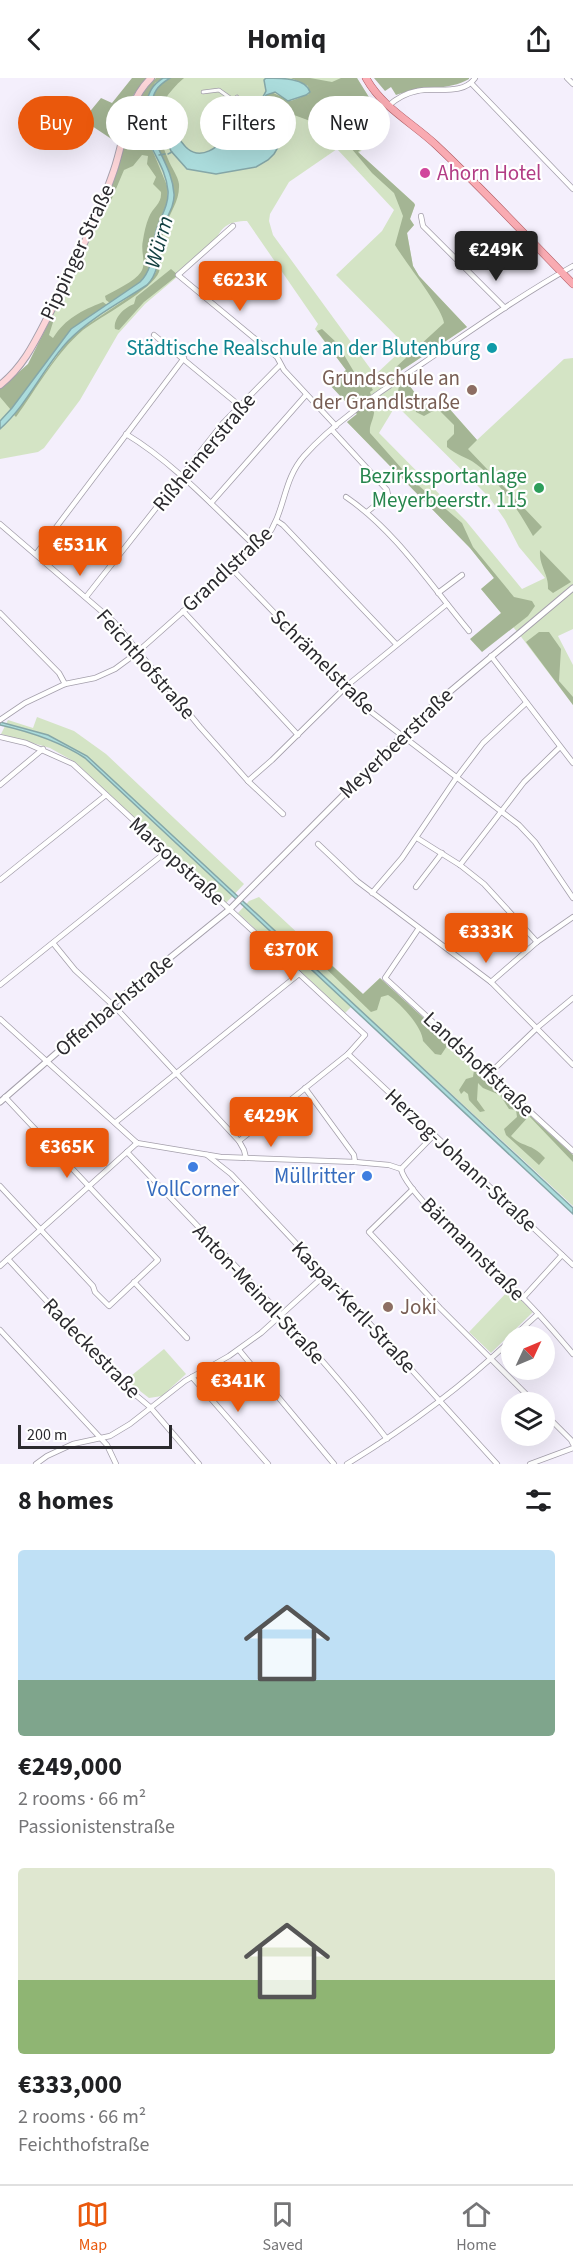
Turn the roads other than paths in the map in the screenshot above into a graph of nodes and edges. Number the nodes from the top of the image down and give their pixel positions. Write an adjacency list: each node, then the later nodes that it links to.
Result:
1 (151, 78): 23 (main road, Pippinger Straße)
2 (366, 78): 10 (main road)
3 (567, 78): 5 (street)
4 (473, 80): 11 (street); 13 (street)
5 (573, 84)
6 (212, 91): 7 (street); 8 (street); 9 (street)
7 (203, 92)
8 (213, 96)
9 (231, 96)
10 (379, 96)
11 (390, 104)
12 (390, 108): 17 (main road)
13 (573, 189)
14 (421, 216): 19 (street)
15 (233, 225): 22 (street)
16 (573, 266): 17 (street, Grandlstraße)
17 (562, 272): 18 (main road); 19 (street, Grandlstraße)
18 (573, 284)
19 (505, 308): 26 (street, Grandlstraße)
20 (154, 335): 21 (street)
21 (184, 358): 25 (street); 27 (street)
22 (280, 365): 24 (street); 25 (street, Rißheimerstraße)
23 (0, 385)
24 (306, 394): 26 (street); 30 (street)
25 (240, 406): 28 (street, Rißheimerstraße)
26 (334, 428): 31 (street); 32 (street, Grandlstraße)
27 (126, 434): 28 (street); 35 (street)
28 (180, 477): 30 (street); 40 (street, Rißheimerstraße)
29 (346, 497): 31 (street)
30 (211, 503): 34 (street)
31 (367, 512): 39 (street)
32 (277, 521): 34 (street, Grandlstraße); 45 (street)
33 (0, 524): 35 (street, Feichthofstraße)
34 (256, 547): 36 (street, Grandlstraße)
35 (36, 554): 40 (street, Feichthofstraße)
36 (231, 568): 42 (street, Grandlstraße); 49 (street, Schrämelstraße)
37 (462, 575): 39 (street)
38 (573, 588): 47 (street, Meyerbeerstraße)
39 (438, 593): 41 (street)
40 (86, 597): 46 (street, Feichthofstraße)
41 (447, 604): 44 (street); 45 (street)
42 (183, 610): 46 (street, Grandlstraße); 52 (street)
43 (0, 613): 48 (street)
44 (469, 631)
45 (396, 644): 49 (street)
46 (138, 651): 48 (street, Grandlstraße); 59 (street, Feichthofstraße)
47 (491, 656): 50 (street); 53 (street, Meyerbeerstraße)
48 (65, 684): 51 (street, Grandlstraße)
49 (345, 688): 52 (street); 53 (street, Schrämelstraße)
50 (526, 703): 55 (street); 58 (street)
51 (2, 716)
52 (298, 735): 59 (street)
53 (401, 736): 58 (street, Schrämelstraße); 73 (street, Meyerbeerstraße)
54 (0, 737): 56 (street, Marsopstraße)
55 (560, 747): 57 (street); 62 (street)
56 (43, 749): 60 (street); 61 (street, Marsopstraße)
57 (573, 763)
58 (457, 777): 62 (street, Schrämelstraße); 64 (street)
59 (248, 781): 63 (street, Feichthofstraße)
60 (0, 785)
61 (105, 795): 66 (street, Marsopstraße); 69 (street)
62 (501, 811): 68 (street); 72 (street, Schrämelstraße)
63 (283, 814)
64 (417, 838): 67 (street); 71 (street)
65 (318, 844): 71 (street)
66 (166, 852): 73 (street, Marsopstraße); 77 (street)
67 (442, 853): 68 (street); 70 (street)
68 (460, 865): 76 (street)
69 (0, 880)
70 (416, 887)
71 (372, 893): 75 (street)
72 (573, 898)
73 (230, 909): 78 (street, Marsopstraße); 82 (street, Offenbachstraße)
74 (573, 917): 76 (street)
75 (419, 928): 79 (street); 89 (street, Landshoffstraße)
76 (537, 942): 79 (street)
77 (53, 943): 80 (street); 82 (street)
78 (299, 974): 85 (street, Marsopstraße); 88 (street)
79 (491, 982): 84 (street)
80 (0, 985)
81 (573, 998): 84 (street)
82 (113, 1004): 86 (street, Offenbachstraße); 88 (street)
83 (0, 1019): 86 (street)
84 (538, 1027): 87 (street); 89 (street)
85 (348, 1054): 90 (street); 93 (street, Herzog-Johann-Straße)
86 (47, 1061): 91 (street, Offenbachstraße); 92 (street)
87 (573, 1065)
88 (177, 1072): 92 (street); 94 (street)
89 (489, 1074): 96 (street, Landshoffstraße)
90 (305, 1088): 94 (street); 100 (street)
91 (3, 1099): 103 (street)
92 (116, 1122): 95 (street)
93 (434, 1135): 101 (street); 106 (street, Herzog-Johann-Straße)
94 (239, 1141): 99 (street)
95 (137, 1143): 97 (street); 98 (street)
96 (573, 1151)
97 (127, 1152): 103 (street); 114 (street, Anton-Meindl-Straße)
98 (207, 1155): 99 (street); 110 (street, Kaspar-Kerll-Straße)
99 (246, 1158): 100 (street)
100 (355, 1162): 101 (street)
101 (400, 1169): 104 (street, Bärmannstraße)
102 (0, 1186): 105 (street)
103 (89, 1186): 105 (street); 111 (street)
104 (413, 1189): 112 (street, Bärmannstraße); 121 (street)
105 (40, 1230): 107 (street); 111 (street)
106 (562, 1255): 109 (street, Herzog-Johann-Straße); 112 (street)
107 (8, 1259): 108 (street); 125 (street, Radeckestraße)
108 (0, 1266)
109 (573, 1266)
110 (325, 1275): 114 (street); 124 (street, Kaspar-Kerll-Straße)
111 (134, 1282): 117 (street)
112 (523, 1298): 113 (street, Bärmannstraße)
113 (538, 1314): 115 (street); 120 (street, Bärmannstraße)
114 (280, 1316): 119 (street); 128 (street, Anton-Meindl-Straße)
115 (526, 1326)
116 (0, 1330): 127 (street)
117 (187, 1338)
118 (501, 1349): 121 (street)
119 (239, 1350): 122 (street); 134 (street)
120 (573, 1354)
121 (491, 1359): 123 (street); 124 (street)
122 (192, 1377): 125 (street); 133 (street)
123 (524, 1392)
124 (440, 1400): 128 (street); 136 (street, Kaspar-Kerll-Straße)
125 (150, 1407): 127 (street); 132 (street, Radeckestraße)
126 (555, 1424): 129 (street)
127 (100, 1438): 130 (street); 131 (street)
128 (387, 1439): 135 (street)
129 (573, 1446): 137 (street)
130 (36, 1464)
131 (116, 1464)
132 (199, 1464)
133 (268, 1464)
134 (334, 1464)
135 (347, 1464)
136 (496, 1464)
137 (530, 1464)

